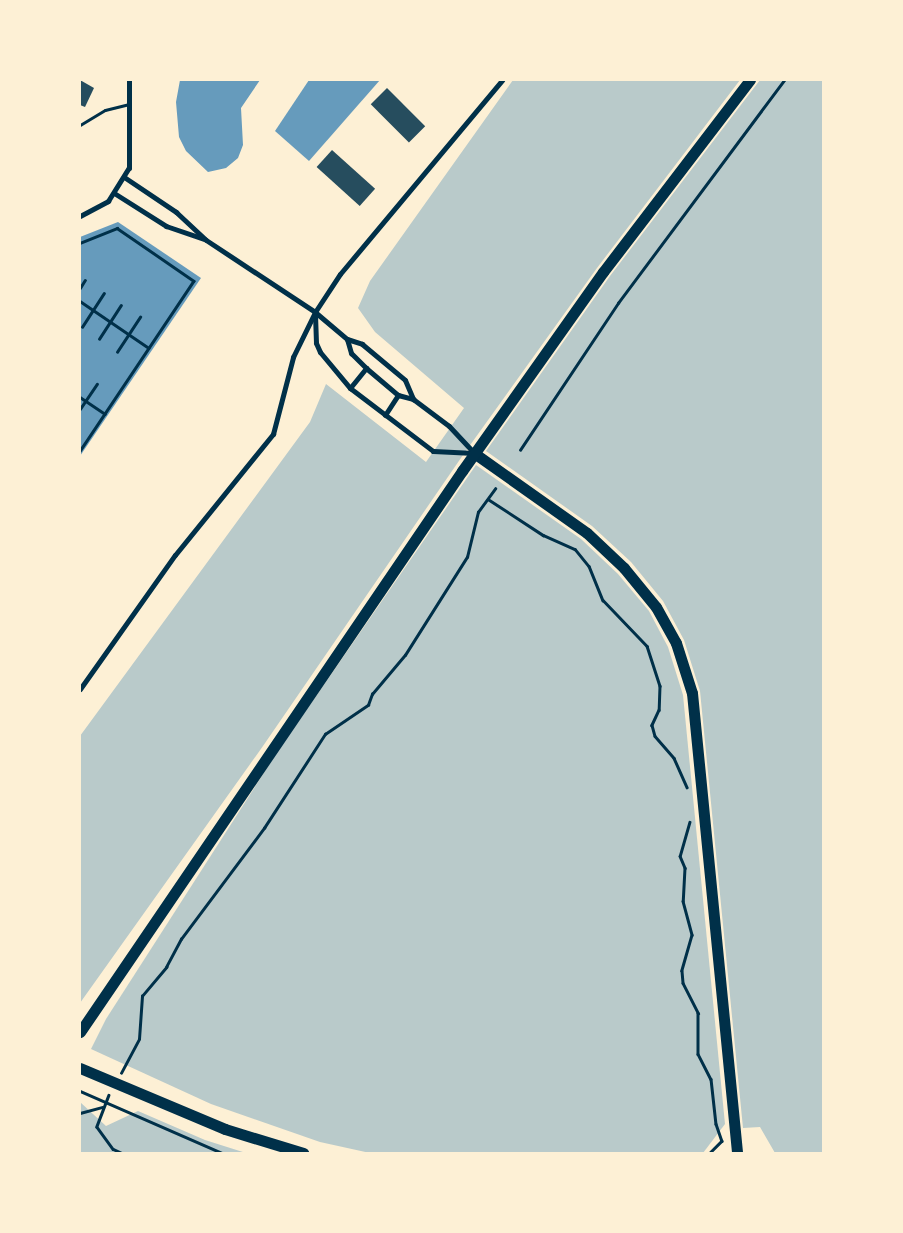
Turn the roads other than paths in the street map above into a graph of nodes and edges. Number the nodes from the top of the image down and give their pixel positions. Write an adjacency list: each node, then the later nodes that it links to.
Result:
1 (129, 80): 4 (street)
2 (502, 80): 10 (street)
3 (750, 80): 17 (main road)
4 (129, 104): 5 (lane); 6 (street)
5 (80, 125)
6 (124, 177): 7 (street); 9 (street)
7 (114, 193): 8 (street); 9 (street)
8 (80, 216)
9 (206, 240): 10 (street)
10 (315, 312): 11 (street); 13 (street); 18 (street)
11 (347, 339): 12 (street); 15 (street)
12 (366, 368): 13 (street); 14 (street)
13 (350, 388): 16 (street)
14 (398, 395): 15 (street); 16 (street)
15 (413, 399): 17 (street)
16 (384, 415): 17 (street)
17 (474, 453): 19 (main road); 22 (main road)
18 (80, 689)
19 (80, 1032)
20 (80, 1068): 21 (main road)
21 (303, 1153)
22 (737, 1153)

